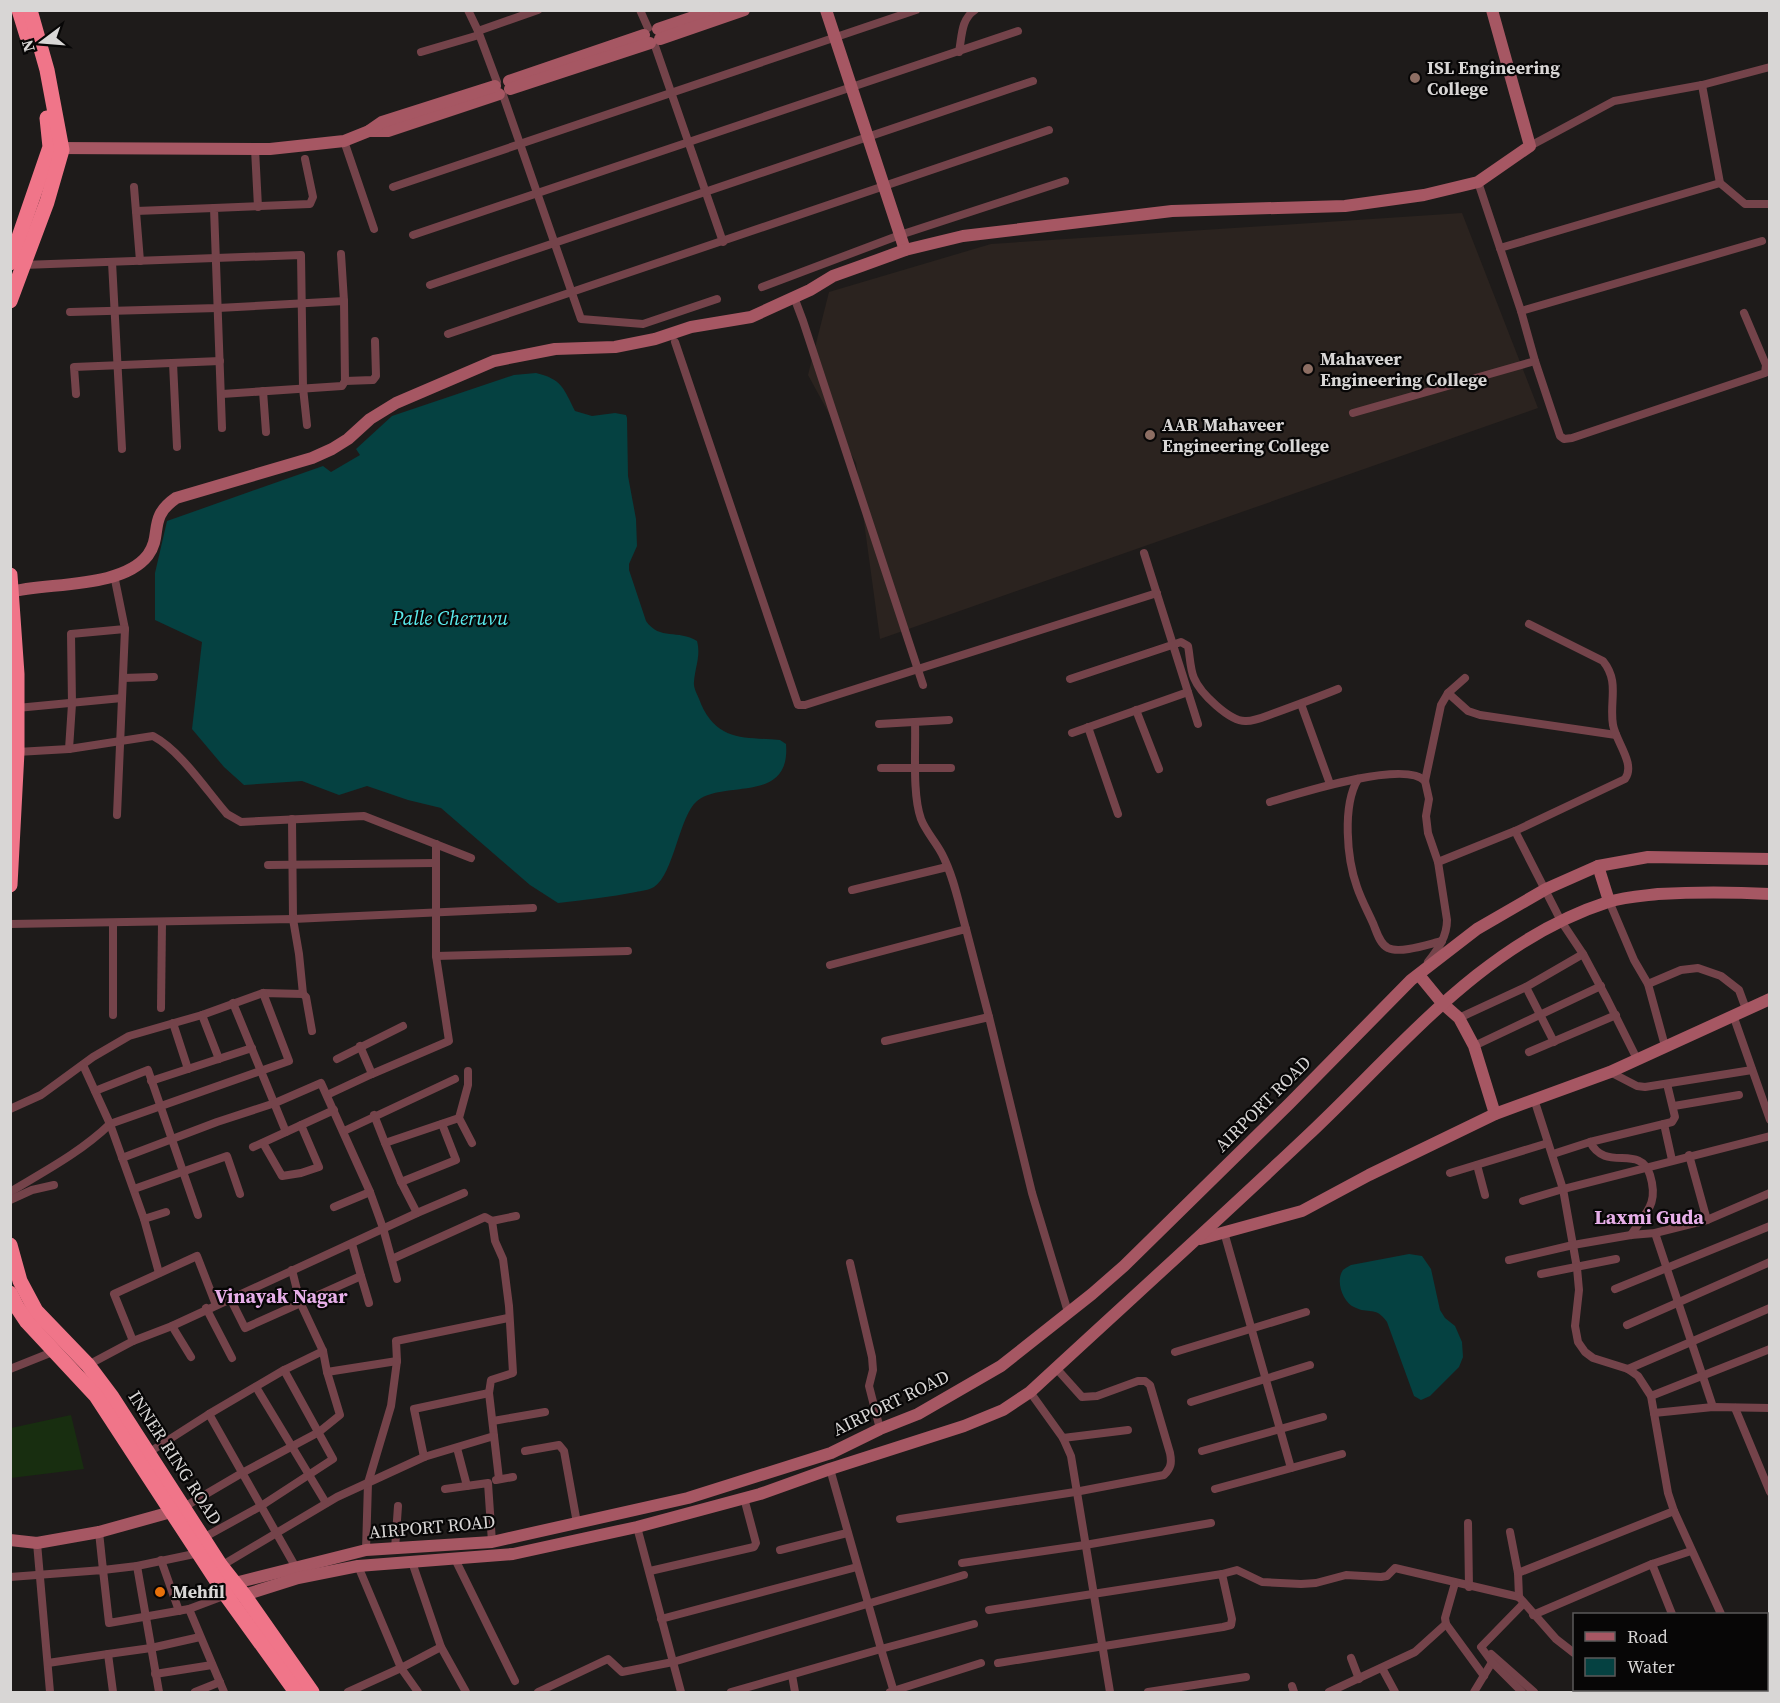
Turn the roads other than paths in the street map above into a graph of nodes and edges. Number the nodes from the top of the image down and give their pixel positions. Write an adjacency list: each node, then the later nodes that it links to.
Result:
1 (19, 10): 30 (highway)
2 (30, 10): 30 (highway)
3 (468, 10): 13 (street)
4 (538, 10): 13 (street)
5 (640, 10): 14 (street)
6 (714, 10): 14 (street)
7 (744, 10): 14 (street)
8 (826, 10): 15 (street)
9 (916, 10): 15 (street)
10 (975, 10): 17 (street)
11 (1492, 10): 29 (street)
12 (1018, 31): 17 (street)
13 (478, 33): 16 (street); 21 (street)
14 (652, 36): 21 (street); 23 (street)
15 (836, 39): 22 (street); 23 (street)
16 (421, 52)
17 (959, 52): 22 (street)
18 (1770, 67): 20 (street)
19 (1033, 81): 25 (street)
20 (1702, 85): 29 (street); 35 (street)
21 (502, 88): 26 (street); 28 (street)
22 (852, 88): 25 (street); 27 (street)
23 (671, 93): 27 (street); 28 (street)
24 (1049, 130): 38 (street)
25 (868, 138): 38 (street); 39 (street)
26 (344, 141): 31 (street); 45 (street)
27 (688, 143): 39 (street); 40 (street)
28 (521, 145): 37 (street); 40 (street)
29 (1530, 146): 34 (street)
30 (56, 149): 31 (street); 51 (highway); 58 (highway)
31 (255, 149): 42 (street)
32 (305, 159): 42 (street)
33 (1065, 181): 47 (street)
34 (1478, 182): 52 (street); 53 (street)
35 (1720, 183): 41 (street); 52 (street)
36 (134, 186): 44 (street)
37 (393, 187)
38 (885, 187): 47 (street); 49 (street)
39 (706, 193): 49 (street); 50 (street)
40 (537, 194): 46 (street); 50 (street)
41 (1770, 204)
42 (258, 207): 43 (street)
43 (214, 208): 44 (street); 55 (street)
44 (136, 211): 56 (street)
45 (374, 229)
46 (413, 235)
47 (900, 235): 53 (street); 60 (street)
48 (1762, 241): 68 (street)
49 (723, 242): 61 (street)
50 (555, 244): 59 (street); 61 (street)
51 (14, 245): 58 (highway)
52 (1500, 248): 68 (street)
53 (905, 250): 62 (street)
54 (340, 254): 65 (street)
55 (216, 258): 56 (street); 66 (street); 67 (street)
56 (140, 261): 57 (street)
57 (112, 262): 58 (street); 70 (street)
58 (17, 264): 64 (highway)
59 (430, 285)
60 (762, 286)
61 (570, 294): 63 (street); 72 (street)
62 (794, 297): 94 (street); 100 (street)
63 (717, 299)
64 (10, 301)
65 (344, 301): 66 (street); 80 (street)
66 (304, 303): 67 (street); 82 (street)
67 (218, 308): 70 (street); 76 (street)
68 (1521, 310): 75 (street)
69 (70, 312): 70 (street)
70 (114, 312): 78 (street)
71 (1744, 313): 79 (street)
72 (448, 334)
73 (375, 341): 80 (street)
74 (675, 342): 100 (street)
75 (1535, 361): 79 (street); 86 (street)
76 (220, 362): 77 (street); 85 (street)
77 (173, 363): 78 (street); 90 (street)
78 (117, 364): 84 (street); 91 (street)
79 (1765, 373): 81 (street)
80 (345, 381): 82 (street)
81 (1770, 382)
82 (303, 388): 83 (street); 87 (street)
83 (263, 391): 85 (street); 89 (street)
84 (76, 394)
85 (222, 394): 88 (street)
86 (1353, 413)
87 (307, 424)
88 (222, 428)
89 (266, 432)
90 (177, 447)
91 (122, 449)
92 (1144, 553): 96 (street)
93 (10, 575): 95 (highway)
94 (114, 575): 95 (street); 98 (street)
95 (11, 591): 112 (highway)
96 (1157, 593): 99 (street); 100 (street)
97 (1528, 624): 120 (street)
98 (125, 629): 102 (street); 110 (street)
99 (1173, 644): 104 (street); 107 (street); 111 (street)
100 (918, 670): 105 (street)
101 (154, 677): 102 (street)
102 (123, 678): 109 (street)
103 (1465, 678): 108 (street)
104 (1070, 679)
105 (923, 685)
106 (1338, 689): 111 (street)
107 (1188, 692): 113 (street); 117 (street)
108 (1448, 693): 120 (street); 129 (street)
109 (122, 699): 110 (street); 121 (street)
110 (72, 704): 112 (street); 122 (street)
111 (1301, 704): 130 (street)
112 (16, 708): 123 (highway)
113 (1136, 710): 118 (street); 127 (street)
114 (949, 720): 115 (street)
115 (915, 722): 116 (street); 124 (street)
116 (879, 724)
117 (1198, 724)
118 (1088, 727): 119 (street); 132 (street)
119 (1072, 733)
120 (1616, 735): 135 (street)
121 (120, 741): 122 (street); 133 (street); 134 (street)
122 (69, 748): 123 (street)
123 (17, 752): 145 (highway)
124 (916, 767): 125 (street); 126 (street); 144 (street)
125 (881, 768)
126 (951, 768)
127 (1159, 769)
128 (1358, 779): 129 (street); 130 (street); 158 (street)
129 (1425, 781): 139 (street)
130 (1330, 784): 131 (street)
131 (1270, 802)
132 (1118, 814)
133 (117, 815)
134 (292, 819): 136 (street); 142 (street)
135 (1515, 831): 139 (street); 147 (street)
136 (436, 844): 137 (street); 140 (street)
137 (471, 858)
138 (1770, 859): 143 (street, AIRPORT ROAD)
139 (1438, 862): 158 (street)
140 (435, 863): 142 (street); 151 (street)
141 (268, 865): 142 (street)
142 (292, 865): 152 (street)
143 (1598, 866): 147 (street, AIRPORT ROAD); 149 (street)
144 (947, 867): 146 (street); 157 (street)
145 (10, 885)
146 (852, 890)
147 (1546, 890): 153 (street); 163 (street, AIRPORT ROAD)
148 (1770, 894): 149 (street, AIRPORT ROAD)
149 (1609, 901): 153 (street, AIRPORT ROAD); 164 (street)
150 (533, 908): 151 (street)
151 (435, 912): 152 (street); 161 (street)
152 (293, 919): 154 (street); 168 (street)
153 (1561, 921): 160 (street); 171 (street, AIRPORT ROAD)
154 (162, 922): 155 (street); 172 (street)
155 (113, 923): 156 (street); 174 (street)
156 (10, 924)
157 (966, 929): 162 (street); 179 (street)
158 (1442, 941): 163 (street)
159 (628, 951): 161 (street)
160 (1583, 954): 165 (street); 166 (street)
161 (436, 956): 200 (street)
162 (830, 965)
163 (1419, 975): 171 (street); 289 (street, AIRPORT ROAD)
164 (1648, 984): 173 (street); 188 (street)
165 (1600, 986): 176 (street); 177 (street)
166 (1526, 987): 176 (street); 180 (street)
167 (263, 993): 168 (street); 170 (street); 198 (street)
168 (303, 993): 183 (street)
169 (1770, 999): 173 (street, AIRPORT ROAD)
170 (232, 1003): 175 (street); 189 (street)
171 (1442, 1003): 180 (street); 264 (street, AIRPORT ROAD)
172 (161, 1008)
173 (1746, 1009): 178 (street, AIRPORT ROAD)
174 (113, 1015)
175 (202, 1015): 181 (street); 191 (street)
176 (1539, 1015): 185 (street); 187 (street)
177 (1616, 1015): 185 (street); 193 (street)
178 (1733, 1015): 188 (street, AIRPORT ROAD); 196 (street)
179 (989, 1017): 184 (street); 289 (street)
180 (1459, 1018): 187 (street)
181 (173, 1023): 194 (street); 195 (street)
182 (403, 1026): 186 (street)
183 (312, 1031)
184 (885, 1041)
185 (1554, 1042): 190 (street)
186 (360, 1046): 192 (street); 200 (street)
187 (1474, 1046): 213 (street)
188 (1665, 1046): 193 (street, AIRPORT ROAD)
189 (252, 1048): 191 (street); 198 (street)
190 (1529, 1052)
191 (219, 1059): 195 (street)
192 (337, 1059)
193 (1637, 1059): 199 (street, AIRPORT ROAD)
194 (83, 1065): 204 (street); 211 (street)
195 (188, 1069): 202 (street)
196 (1752, 1070): 203 (street); 216 (street)
197 (468, 1071): 215 (street)
198 (261, 1072): 208 (street); 210 (street)
199 (1610, 1072): 203 (street); 207 (street, AIRPORT ROAD)
200 (372, 1074): 205 (street)
201 (455, 1079): 214 (street)
202 (151, 1082): 204 (street); 210 (street)
203 (1667, 1084): 209 (street)
204 (95, 1092): 217 (street)
205 (327, 1095): 208 (street); 212 (street)
206 (1739, 1095): 209 (street)
207 (1534, 1099): 213 (street, AIRPORT ROAD); 229 (street)
208 (275, 1103): 222 (street); 224 (street)
209 (1674, 1106): 219 (street)
210 (160, 1107): 217 (street); 224 (street)
211 (10, 1109)
212 (334, 1110): 220 (street); 221 (street)
213 (1496, 1114): 261 (street, AIRPORT ROAD)
214 (374, 1115): 221 (street); 227 (street)
215 (459, 1118): 218 (street); 228 (street)
216 (1770, 1120)
217 (110, 1124): 233 (street); 243 (street)
218 (442, 1124): 227 (street); 239 (street)
219 (1664, 1124): 225 (street); 234 (street)
220 (301, 1125): 222 (street); 226 (street)
221 (344, 1131): 244 (street)
222 (286, 1132): 226 (street)
223 (1770, 1136): 232 (street)
224 (172, 1139): 233 (street); 237 (street)
225 (1590, 1142): 231 (street); 236 (street)
226 (263, 1143): 230 (street)
227 (385, 1143): 239 (street)
228 (472, 1143)
229 (1548, 1143): 231 (street); 235 (street)
230 (253, 1147)
231 (1553, 1154): 242 (street)
232 (1689, 1155): 234 (street); 257 (street)
233 (122, 1158): 241 (street)
234 (1671, 1160): 236 (street)
235 (1477, 1165): 238 (street); 248 (street)
236 (1647, 1167): 242 (street); 263 (street)
237 (183, 1171): 241 (street); 247 (street); 254 (street)
238 (1450, 1173)
239 (402, 1182): 253 (street)
240 (54, 1185): 249 (street)
241 (134, 1189): 256 (street)
242 (1563, 1189): 250 (street); 267 (street)
243 (10, 1192)
244 (370, 1192): 251 (street); 260 (street)
245 (464, 1193): 253 (street)
246 (1770, 1193): 257 (street)
247 (240, 1194)
248 (1485, 1196)
249 (10, 1200)
250 (1523, 1201)
251 (334, 1207)
252 (166, 1212): 256 (street)
253 (417, 1213): 260 (street)
254 (198, 1215)
255 (516, 1216): 258 (street)
256 (144, 1219): 276 (street)
257 (1707, 1220): 262 (street)
258 (492, 1221): 268 (street); 291 (street)
259 (1770, 1226): 274 (street)
260 (383, 1228): 265 (street); 268 (street)
261 (1224, 1232): 264 (street, AIRPORT ROAD); 294 (street)
262 (1655, 1233): 263 (street); 274 (street)
263 (1631, 1235): 267 (street)
264 (1196, 1240): 306 (street, AIRPORT ROAD)
265 (352, 1244): 275 (street); 278 (street)
266 (10, 1245): 304 (highway, INNER RING ROAD)
267 (1573, 1245): 270 (street); 273 (street)
268 (392, 1259): 279 (street)
269 (1616, 1259): 273 (street)
270 (1509, 1260)
271 (1770, 1262): 284 (street)
272 (850, 1263): 327 (street)
273 (1577, 1268): 277 (street); 308 (street)
274 (1667, 1269): 280 (street); 284 (street)
275 (292, 1270): 282 (street); 283 (street)
276 (159, 1273): 286 (street); 295 (street)
277 (1541, 1274)
278 (361, 1276): 283 (street); 285 (street)
279 (397, 1279)
280 (1615, 1289)
281 (10, 1293): 298 (highway, INNER RING ROAD)
282 (230, 1298): 283 (street); 286 (street)
283 (300, 1302): 299 (street)
284 (1678, 1302): 292 (street); 296 (street)
285 (369, 1303)
286 (216, 1305): 287 (street)
287 (206, 1308): 293 (street); 302 (street)
288 (1770, 1308): 296 (street)
289 (1068, 1312): 327 (street, AIRPORT ROAD)
290 (1306, 1312): 294 (street)
291 (508, 1318): 303 (street); 315 (street)
292 (1627, 1325)
293 (172, 1326): 295 (street); 301 (street)
294 (1252, 1329): 300 (street); 312 (street)
295 (133, 1341): 304 (street)
296 (1691, 1341): 308 (street); 311 (street)
297 (1770, 1349): 311 (street)
298 (55, 1351): 307 (street); 319 (highway, INNER RING ROAD)
299 (323, 1351): 309 (street); 310 (street)
300 (1175, 1352)
301 (191, 1357)
302 (232, 1358)
303 (397, 1361): 310 (street); 346 (street)
304 (88, 1365): 319 (highway, INNER RING ROAD)
305 (1311, 1365): 312 (street)
306 (1056, 1368): 314 (street, AIRPORT ROAD); 351 (street)
307 (10, 1369)
308 (1628, 1369): 316 (street)
309 (284, 1370): 313 (street); 330 (street)
310 (327, 1372): 330 (street)
311 (1702, 1374): 316 (street); 318 (street)
312 (1266, 1379): 317 (street); 328 (street)
313 (256, 1387): 324 (street); 333 (street)
314 (1030, 1392): 332 (street); 341 (street, AIRPORT ROAD)
315 (489, 1393): 326 (street); 339 (street)
316 (1651, 1396): 323 (street)
317 (1191, 1402)
318 (1713, 1407): 320 (street); 323 (street)
319 (111, 1408): 337 (highway, INNER RING ROAD); 357 (highway, INNER RING ROAD)
320 (1735, 1408): 321 (street); 352 (street)
321 (1769, 1408)
322 (545, 1412): 326 (street)
323 (1654, 1413): 359 (street)
324 (209, 1414): 337 (street); 342 (street)
325 (1323, 1417): 328 (street)
326 (493, 1421): 331 (street)
327 (880, 1429): 358 (street, AIRPORT ROAD)
328 (1280, 1429): 336 (street); 340 (street)
329 (1128, 1430): 332 (street)
330 (319, 1432): 333 (street); 343 (street)
331 (494, 1436): 334 (street); 345 (street)
332 (1063, 1438): 351 (street)
333 (292, 1446): 342 (street); 343 (street)
334 (457, 1448): 339 (street); 348 (street)
335 (525, 1451): 363 (street)
336 (1202, 1451)
337 (148, 1453): 357 (highway, INNER RING ROAD)
338 (1342, 1455): 340 (street)
339 (424, 1457): 346 (street)
340 (1292, 1468): 350 (street)
341 (830, 1469): 353 (street, AIRPORT ROAD); 368 (street)
342 (242, 1473): 355 (street); 357 (street)
343 (309, 1475): 354 (street); 355 (street)
344 (513, 1477): 345 (street)
345 (499, 1479): 347 (street)
346 (368, 1483): 354 (street); 375 (street)
347 (488, 1483): 348 (street); 370 (street)
348 (467, 1486): 349 (street)
349 (445, 1489)
350 (1215, 1489)
351 (1075, 1492): 360 (street); 372 (street)
352 (1770, 1492)
353 (744, 1498): 364 (street, AIRPORT ROAD); 389 (street)
354 (326, 1503): 367 (street)
355 (261, 1506): 367 (street); 373 (street)
356 (398, 1506): 374 (street)
357 (177, 1510): 365 (street); 373 (highway, INNER RING ROAD)
358 (633, 1511): 363 (street, AIRPORT ROAD); 364 (street)
359 (1674, 1511): 377 (street); 392 (street)
360 (900, 1519)
361 (1210, 1523): 372 (street)
362 (1468, 1523): 396 (street)
363 (577, 1524): 370 (street, AIRPORT ROAD)
364 (637, 1527): 378 (street, AIRPORT ROAD); 389 (street)
365 (99, 1532): 371 (street); 388 (street)
366 (1510, 1532): 392 (street)
367 (276, 1533): 384 (street); 385 (street)
368 (847, 1533): 376 (street); 387 (street)
369 (10, 1540): 371 (street)
370 (492, 1542): 374 (street, AIRPORT ROAD)
371 (37, 1543): 390 (street)
372 (1085, 1545): 381 (street); 398 (street)
373 (201, 1546): 379 (street); 384 (highway, INNER RING ROAD); 397 (highway, INNER RING ROAD)
374 (395, 1549): 375 (street, AIRPORT ROAD)
375 (366, 1550): 385 (street, AIRPORT ROAD)
376 (780, 1550)
377 (1691, 1551): 382 (street); 405 (street)
378 (455, 1559): 380 (street, AIRPORT ROAD); 432 (street)
379 (161, 1560): 383 (street); 403 (street)
380 (412, 1562): 386 (street, AIRPORT ROAD); 412 (street)
381 (962, 1563)
382 (1652, 1564): 404 (street); 406 (street)
383 (137, 1566): 388 (street); 407 (street)
384 (221, 1566): 397 (highway, INNER RING ROAD)
385 (295, 1566): 397 (street, AIRPORT ROAD)
386 (358, 1566): 397 (street, AIRPORT ROAD); 425 (street)
387 (857, 1567): 400 (street); 408 (street)
388 (103, 1570): 390 (street); 407 (street)
389 (650, 1571): 408 (street)
390 (38, 1574): 394 (street); 421 (street)
391 (1222, 1574): 395 (street); 398 (street); 414 (street)
392 (1518, 1574): 399 (street)
393 (964, 1575): 400 (street)
394 (10, 1577)
395 (1455, 1583): 396 (street); 410 (street)
396 (1469, 1587): 399 (street)
397 (235, 1591): 401 (street); 440 (highway, INNER RING ROAD); 441 (highway, INNER RING ROAD)
398 (1093, 1594): 402 (street); 414 (street)
399 (1521, 1600): 406 (street); 419 (street)
400 (869, 1605): 415 (street); 420 (street)
401 (189, 1609): 403 (street); 411 (street)
402 (989, 1610)
403 (179, 1611): 407 (street)
404 (1672, 1613)
405 (1721, 1613)
406 (1533, 1615): 416 (street)
407 (146, 1617): 413 (street)
408 (662, 1619): 420 (street)
409 (974, 1624): 415 (street)
410 (1446, 1624): 426 (street); 429 (street)
411 (200, 1636): 413 (street); 424 (street)
412 (441, 1647): 425 (street); 444 (street)
413 (151, 1648): 417 (street); 427 (street)
414 (1102, 1648): 423 (street); 450 (street)
415 (881, 1649): 428 (street); 449 (street)
416 (1573, 1652)
417 (108, 1653): 421 (street); 436 (street)
418 (1351, 1658): 431 (street)
419 (1493, 1660): 429 (street); 455 (street); 456 (street)
420 (673, 1662): 445 (street); 446 (street)
421 (48, 1663): 435 (street)
422 (981, 1663): 449 (street)
423 (999, 1663)
424 (212, 1665): 427 (street); 433 (street)
425 (401, 1668): 442 (street); 443 (street)
426 (1382, 1668): 431 (street); 453 (street)
427 (155, 1674): 437 (street)
428 (792, 1675): 447 (street); 448 (street)
429 (1484, 1676): 454 (street)
430 (1245, 1677): 434 (street)
431 (1359, 1679): 452 (street)
432 (515, 1681)
433 (220, 1682): 438 (street); 439 (street)
434 (1207, 1688): 451 (street)
435 (50, 1692)
436 (113, 1692)
437 (159, 1692)
438 (195, 1692)
439 (224, 1692)
440 (296, 1692)
441 (312, 1692)
442 (348, 1692)
443 (418, 1692)
444 (466, 1692)
445 (540, 1692)
446 (681, 1692)
447 (731, 1692)
448 (795, 1692)
449 (893, 1692)
450 (1110, 1692)
451 (1148, 1692)
452 (1329, 1692)
453 (1395, 1692)
454 (1474, 1692)
455 (1522, 1692)
456 (1533, 1692)

